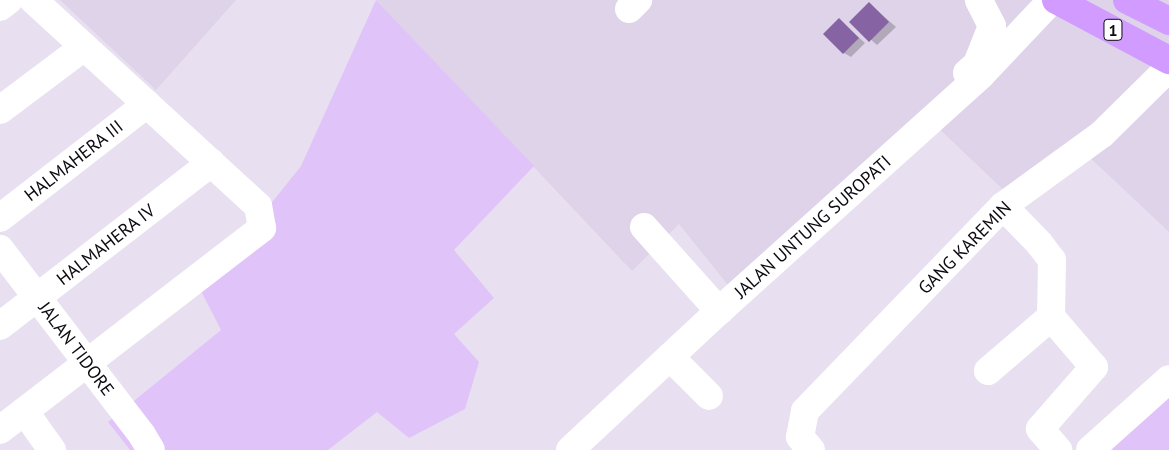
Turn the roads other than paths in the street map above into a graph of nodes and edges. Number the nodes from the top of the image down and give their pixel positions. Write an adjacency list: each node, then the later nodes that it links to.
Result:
1 (9, 0): 6 (street)
2 (33, 0): 8 (street)
3 (979, 0): 16 (street)
4 (1054, 0): 9 (highway, 1); 20 (street, JALAN UNTUNG SUROPATI)
5 (1128, 0): 7 (highway, 1)
6 (0, 7)
7 (1169, 21)
8 (84, 47): 11 (street); 12 (street)
9 (1169, 60)
10 (1169, 68): 14 (street, GANG KAREMIN)
11 (147, 104): 13 (street); 15 (street, HALMAHERA III)
12 (0, 110)
13 (211, 163): 19 (street, HALMAHERA IV); 24 (street)
14 (1003, 206): 21 (street); 33 (street, GANG KAREMIN)
15 (0, 218)
16 (803, 219)
17 (644, 227): 20 (street)
18 (0, 249): 19 (street, JALAN TIDORE)
19 (37, 298): 22 (street, HALMAHERA IV); 24 (street, JALAN TIDORE)
20 (719, 311): 23 (street, JALAN UNTUNG SUROPATI)
21 (1051, 317): 25 (street); 34 (street)
22 (0, 326)
23 (670, 357): 27 (street); 32 (street, JALAN UNTUNG SUROPATI)
24 (87, 364): 28 (street); 31 (street, JALAN TIDORE)
25 (988, 370)
26 (1169, 378): 35 (street)
27 (709, 396)
28 (25, 412): 29 (street); 30 (street)
29 (0, 430)
30 (52, 450)
31 (151, 450)
32 (570, 450)
33 (811, 450)
34 (1058, 450)
35 (1090, 450)

